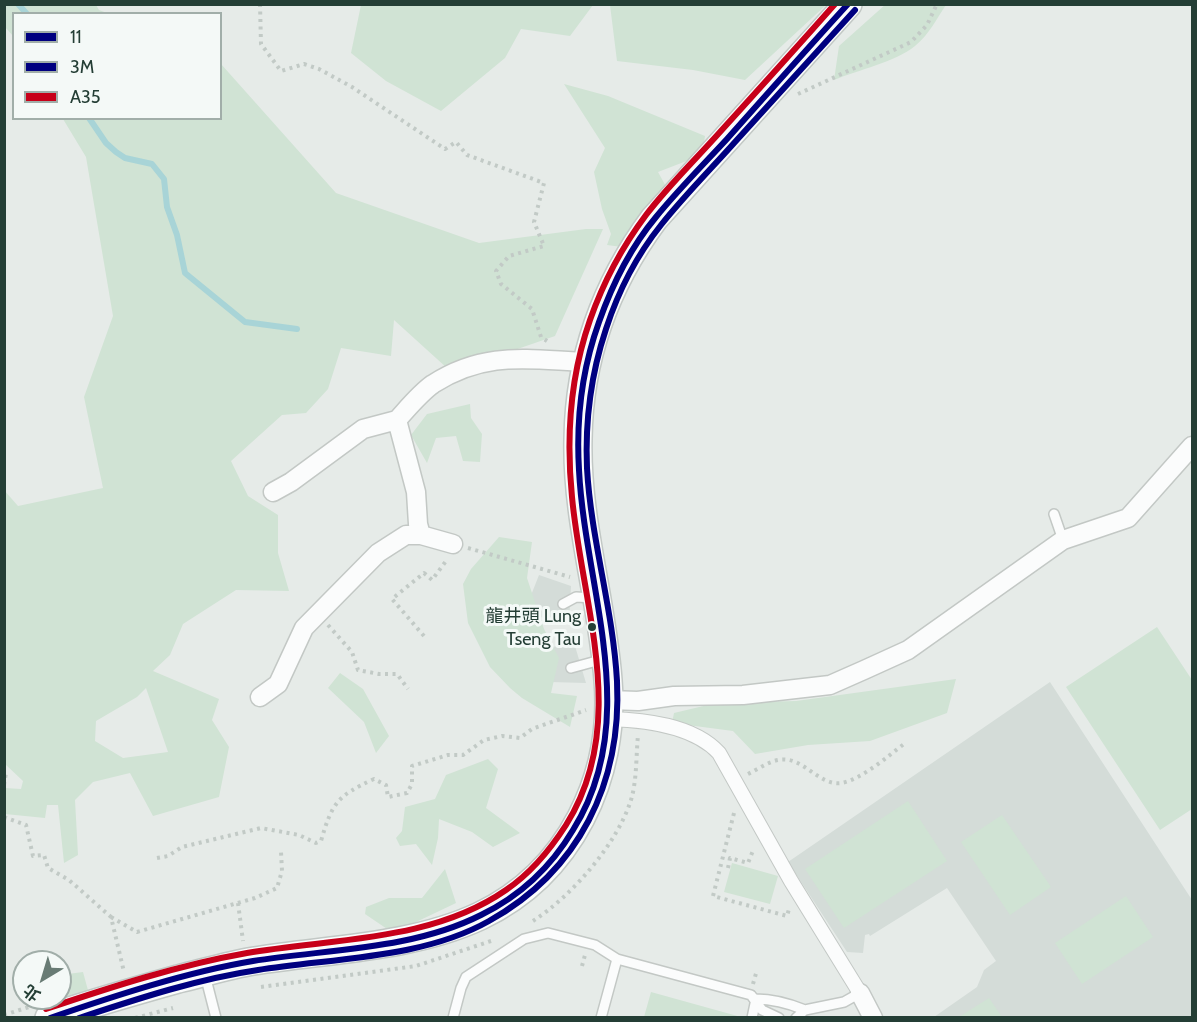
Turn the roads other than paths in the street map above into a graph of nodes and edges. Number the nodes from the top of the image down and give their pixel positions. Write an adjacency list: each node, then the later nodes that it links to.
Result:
1 (848, 4): 2 (main road)
2 (576, 359): 3 (street); 10 (main road)
3 (397, 420): 5 (street); 7 (street)
4 (1192, 446): 8 (street)
5 (273, 492)
6 (1054, 514): 8 (lane)
7 (421, 536): 9 (street); 14 (street)
8 (1063, 540): 15 (street)
9 (453, 544)
10 (584, 592): 11 (lane); 12 (main road)
11 (563, 604)
12 (606, 659): 13 (lane); 15 (main road)
13 (571, 668)
14 (261, 697)
15 (603, 710): 17 (main road); 18 (street)
16 (617, 959): 19 (lane); 23 (lane); 24 (lane)
17 (204, 972): 21 (main road); 22 (lane)
18 (860, 993): 20 (lane); 28 (street)
19 (756, 999): 20 (lane); 25 (lane); 26 (lane)
20 (805, 1010): 27 (lane)
21 (50, 1017)
22 (216, 1017)
23 (453, 1017)
24 (601, 1017)
25 (752, 1017)
26 (779, 1017)
27 (796, 1017)
28 (873, 1017)

